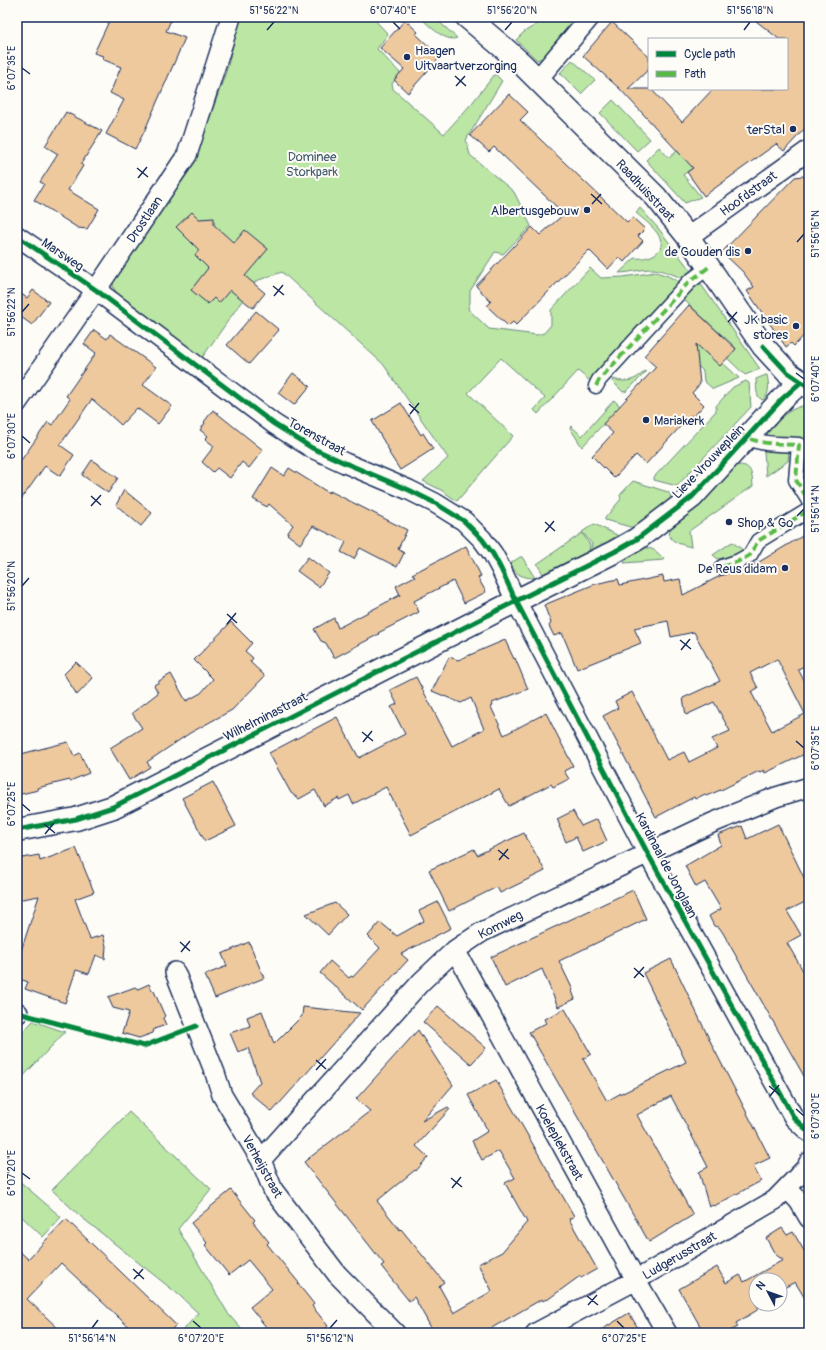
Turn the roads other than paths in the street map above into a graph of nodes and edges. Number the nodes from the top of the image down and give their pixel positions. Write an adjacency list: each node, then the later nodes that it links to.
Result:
1 (231, 17): 9 (street, Drostlaan)
2 (467, 17): 4 (street, Raadhuisstraat)
3 (590, 17): 4 (street)
4 (538, 79): 7 (street, Raadhuisstraat)
5 (808, 152): 7 (street, Hoofdstraat)
6 (17, 236): 9 (street, Marsweg)
7 (688, 237): 8 (street, Raadhuisstraat)
8 (709, 267): 10 (street, Raadhuisstraat); 11 (street)
9 (96, 290): 12 (street, Drostlaan); 17 (street, Torenstraat)
10 (806, 381): 13 (street, Lieve Vrouweplein)
11 (596, 386)
12 (17, 402)
13 (743, 436): 14 (street, Lieve Vrouweplein); 17 (street, Lieve Vrouweplein)
14 (809, 501)
15 (809, 510): 16 (street)
16 (722, 567)
17 (516, 601): 19 (street, Wilhelminastraat); 20 (street, Kardinaal de Jonglaan)
18 (809, 787): 20 (street, Komweg)
19 (17, 830)
20 (648, 854): 21 (street, Komweg); 23 (street, Kardinaal de Jonglaan)
21 (455, 950): 24 (street, Komweg); 28 (street, Koeleplekstraat)
22 (175, 972): 24 (street, Verheijstraat)
23 (809, 1132)
24 (261, 1160): 29 (street, Verheijstraat)
25 (809, 1162): 26 (street, Ludgerusstraat)
26 (787, 1188): 27 (street); 28 (street, Ludgerusstraat)
27 (809, 1218)
28 (636, 1280): 30 (street, Ludgerusstraat); 31 (street, Koeleplekstraat)
29 (392, 1332)
30 (536, 1333)
31 (667, 1333)

